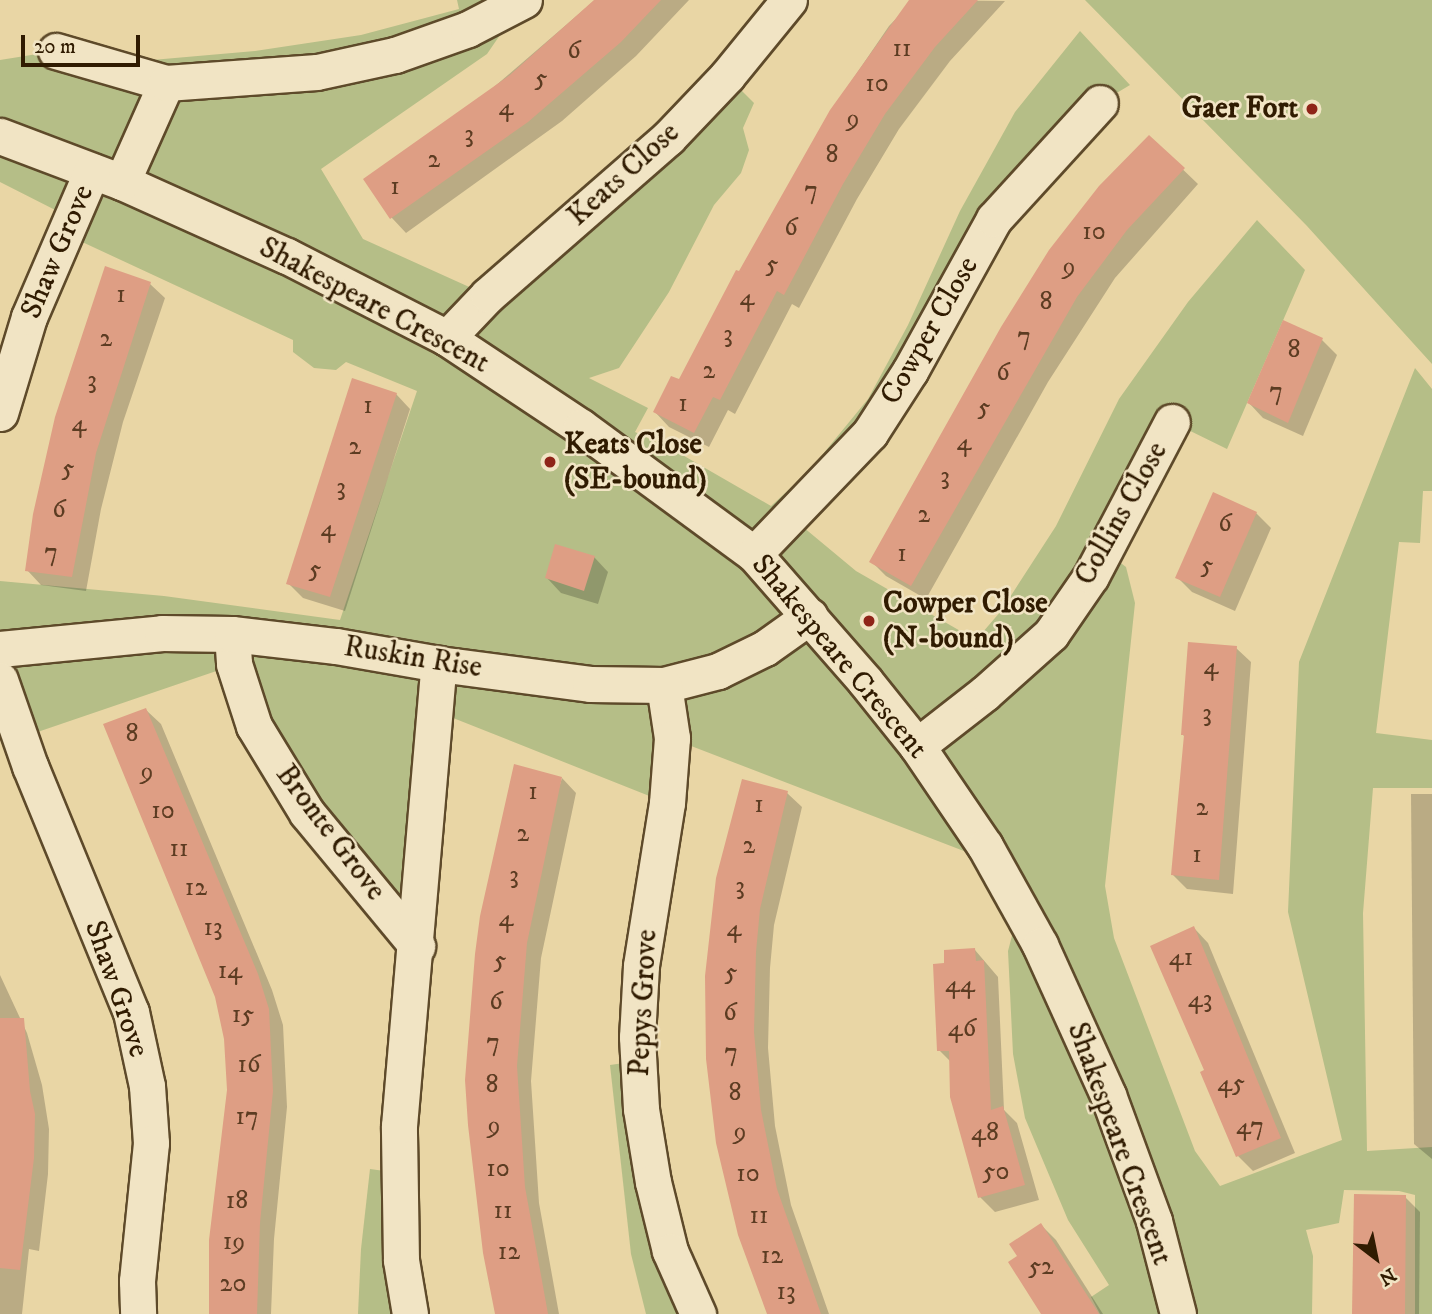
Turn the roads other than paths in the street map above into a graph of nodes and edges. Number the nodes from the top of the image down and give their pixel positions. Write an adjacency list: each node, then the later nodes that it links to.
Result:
1 (524, 0): 4 (street)
2 (789, 0): 8 (street, Keats Close)
3 (56, 51): 4 (street)
4 (166, 83): 7 (street, Shaw Grove)
5 (1100, 103): 11 (street, Cowper Close)
6 (0, 136): 7 (street, Shakespeare Crescent)
7 (107, 176): 8 (street, Shakespeare Crescent); 9 (street, Shaw Grove)
8 (447, 338): 11 (street, Shakespeare Crescent)
9 (0, 413)
10 (1172, 422): 18 (street, Collins Close)
11 (754, 554): 12 (street, Shakespeare Crescent)
12 (810, 617): 17 (street, Ruskin Rise); 18 (street, Shakespeare Crescent)
13 (232, 634): 14 (street, Ruskin Rise); 15 (street, Ruskin Rise); 19 (street, Bronte Grove)
14 (0, 649)
15 (439, 664): 17 (street, Ruskin Rise); 19 (street, Bronte Grove)
16 (0, 680): 20 (street, Shaw Grove)
17 (664, 685): 22 (street, Pepys Grove)
18 (917, 746): 23 (street, Shakespeare Crescent)
19 (416, 946): 21 (street, Bronte Grove)
20 (138, 1314)
21 (410, 1314)
22 (698, 1314)
23 (1178, 1314)

